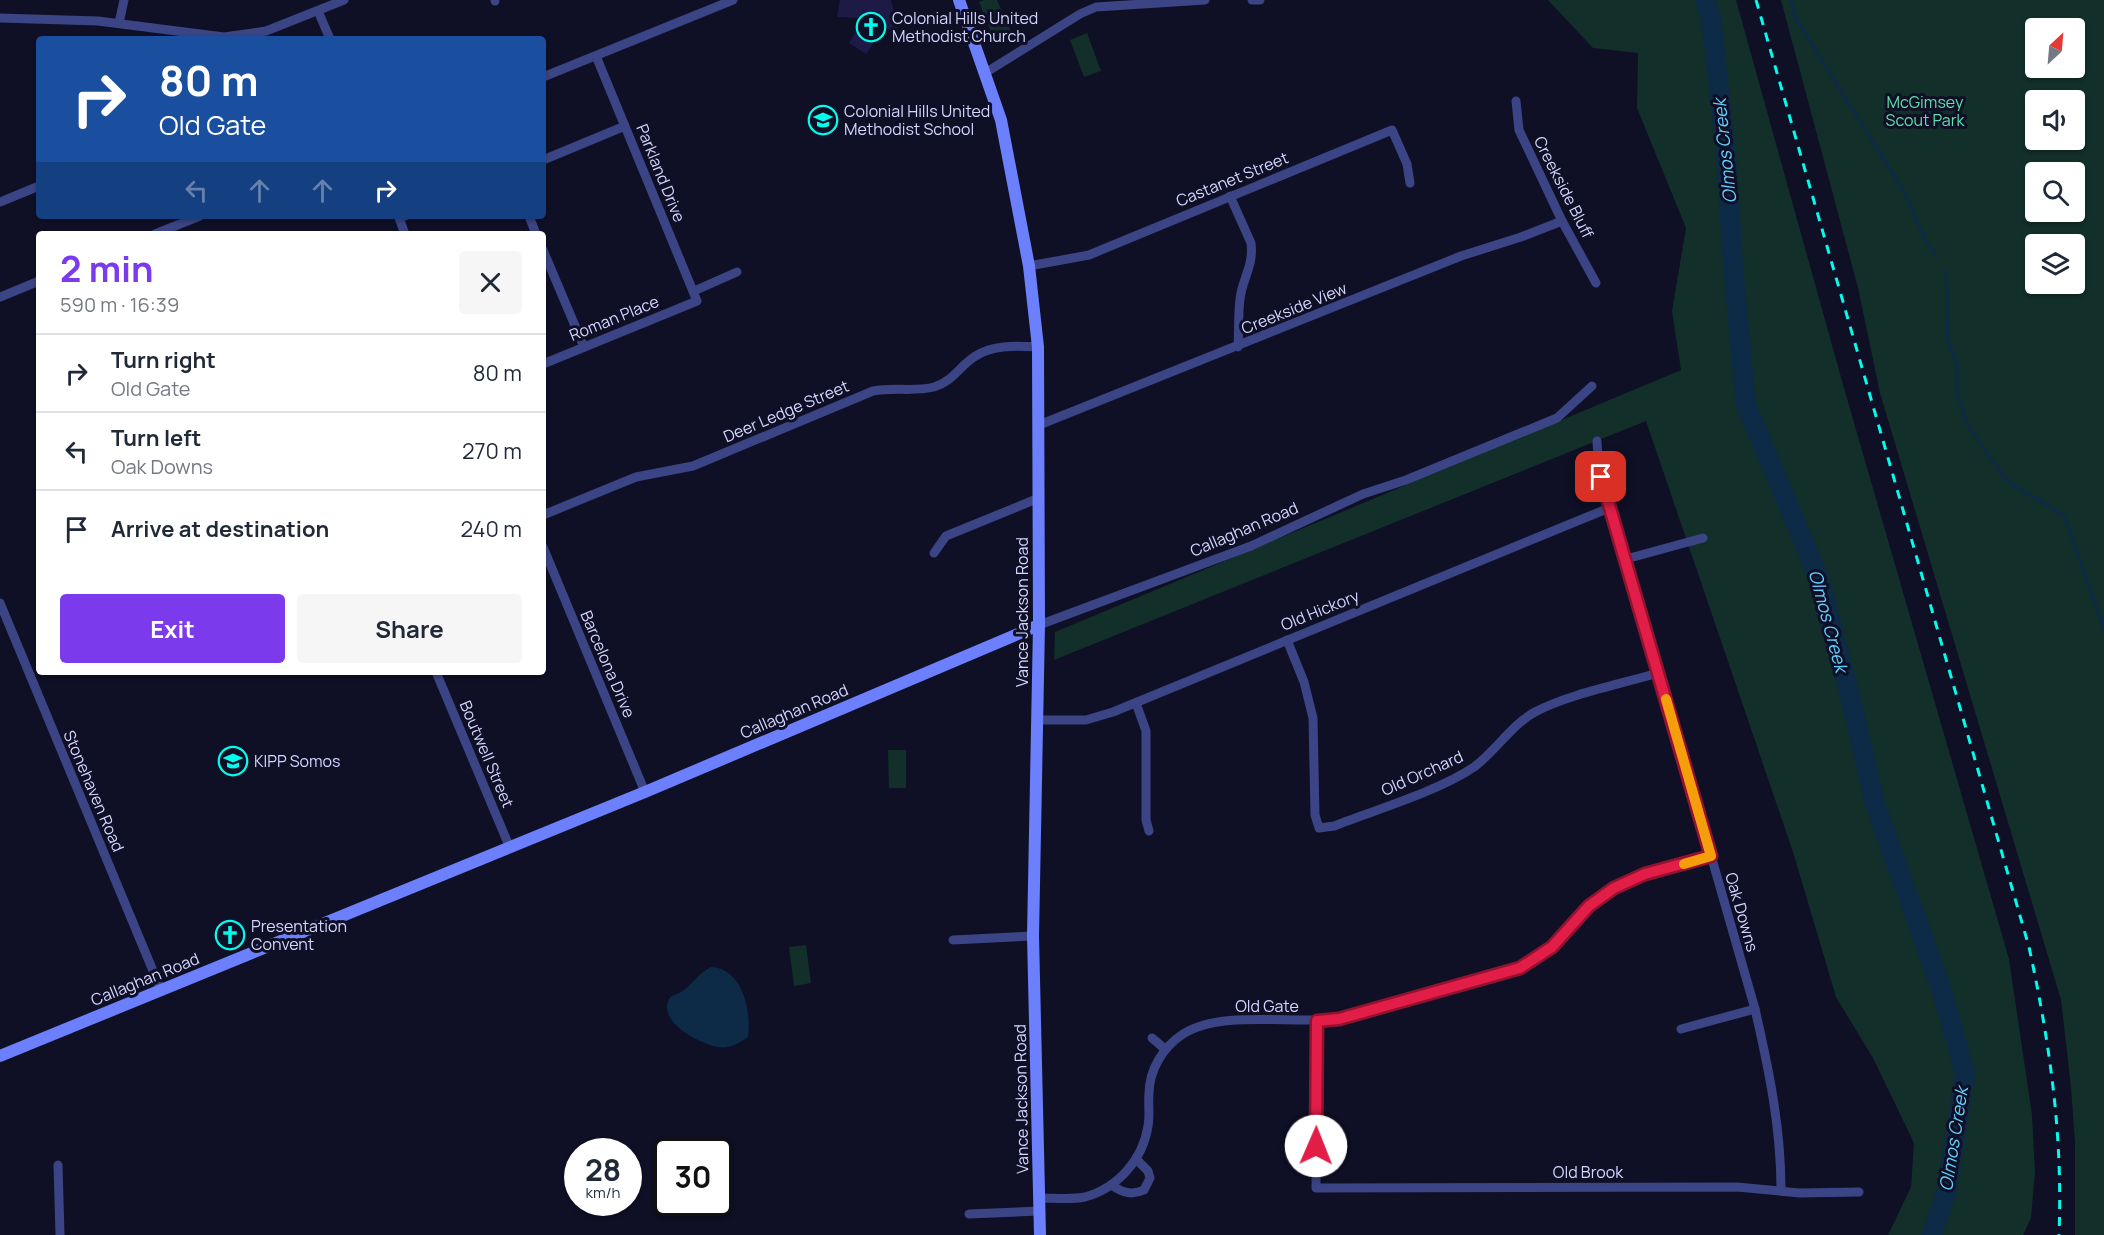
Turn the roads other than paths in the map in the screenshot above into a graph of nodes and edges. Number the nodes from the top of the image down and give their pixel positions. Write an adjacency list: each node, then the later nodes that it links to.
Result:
1 (124, 0): 10 (street)
2 (344, 0): 8 (street)
3 (733, 0): 14 (street)
4 (958, 0): 15 (main road, Vance Jackson Road)
5 (1205, 0): 15 (street)
6 (1252, 0): 7 (street)
7 (1260, 0)
8 (318, 11): 12 (street); 13 (street)
9 (0, 18): 10 (street)
10 (119, 23): 11 (street)
11 (200, 36)
12 (234, 36)
13 (329, 36)
14 (596, 56): 16 (street); 18 (street, Parkland Drive)
15 (985, 74): 28 (main road, Vance Jackson Road)
16 (546, 76)
17 (1516, 101): 25 (street, Creekside Bluff)
18 (625, 126): 19 (street); 32 (street, Parkland Drive)
19 (546, 159)
20 (1410, 183): 22 (street, Castanet Street)
21 (36, 187): 23 (street)
22 (1230, 196): 28 (street, Castanet Street); 37 (street)
23 (0, 202)
24 (192, 219): 26 (street)
25 (1562, 221): 31 (street, Creekside Bluff); 37 (street, Creekside View)
26 (162, 231)
27 (546, 257): 35 (street)
28 (1029, 266): 36 (main road, Vance Jackson Road)
29 (737, 272): 32 (street)
30 (36, 282): 33 (street)
31 (1596, 283)
32 (693, 291): 34 (street, Parkland Drive)
33 (0, 297)
34 (697, 301): 35 (street, Roman Place)
35 (584, 347): 38 (street, Roman Place)
36 (1038, 347): 40 (main road, Vance Jackson Road); 44 (street, Deer Ledge Street)
37 (1238, 347): 40 (street, Creekside View)
38 (546, 363)
39 (1592, 386): 50 (street, Callaghan Road)
40 (1039, 425): 42 (main road, Vance Jackson Road)
41 (1597, 441): 43 (street, Oak Downs)
42 (1039, 498): 46 (street); 50 (main road, Vance Jackson Road)
43 (1609, 508): 48 (street, Oak Downs); 51 (street, Old Hickory)
44 (546, 514)
45 (1703, 538): 48 (street)
46 (934, 553)
47 (546, 554): 56 (street, Barcelona Drive)
48 (1626, 559): 52 (street, Oak Downs)
49 (0, 603): 62 (street, Stonehaven Road)
50 (1039, 625): 55 (main road, Vance Jackson Road); 56 (main road, Callaghan Road)
51 (1287, 640): 52 (street, Old Orchard); 54 (street, Old Hickory)
52 (1658, 673): 59 (street, Oak Downs)
53 (437, 675): 58 (street, Boutwell Street)
54 (1136, 703): 55 (street, Old Hickory); 57 (street)
55 (1037, 720): 60 (main road, Vance Jackson Road)
56 (645, 792): 58 (main road, Callaghan Road)
57 (1149, 831)
58 (510, 848): 62 (main road, Callaghan Road)
59 (1711, 856): 63 (street, Oak Downs); 64 (street, Old Gate)
60 (1033, 936): 61 (street); 74 (main road, Vance Jackson Road)
61 (953, 940)
62 (161, 990): 68 (main road, Callaghan Road)
63 (1755, 1009): 65 (street); 72 (street, Oak Downs)
64 (1317, 1021): 67 (street, Old Gate); 72 (street, Old Brook)
65 (1681, 1029)
66 (1152, 1038): 67 (street)
67 (1165, 1049): 69 (street)
68 (0, 1056)
69 (1136, 1159): 71 (street); 71 (street)
70 (58, 1165): 76 (street)
71 (1111, 1185): 74 (street)
72 (1781, 1190): 73 (street, Old Brook)
73 (1860, 1192)
74 (1040, 1205): 75 (street); 77 (main road, Vance Jackson Road)
75 (969, 1214)
76 (60, 1235)
77 (1040, 1235)

